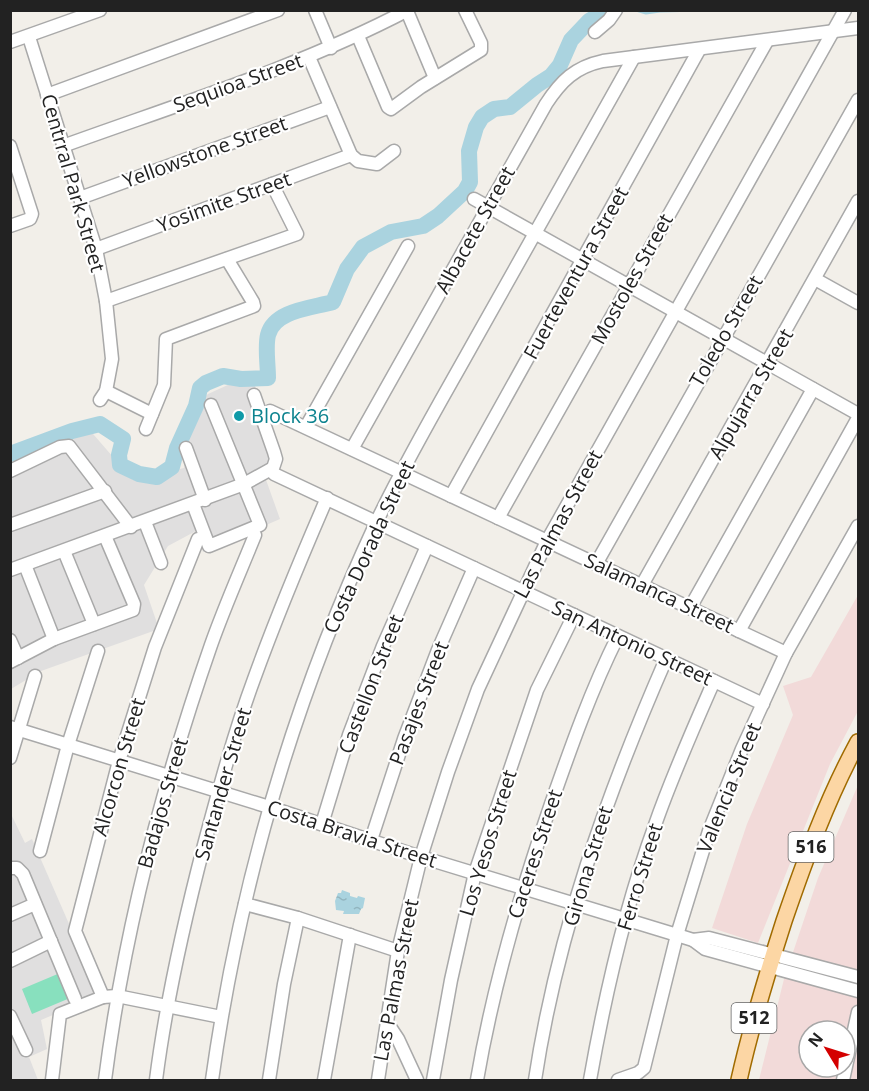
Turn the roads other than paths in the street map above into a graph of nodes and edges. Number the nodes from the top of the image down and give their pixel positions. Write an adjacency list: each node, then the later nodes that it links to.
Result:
1 (100, 10): 12 (street)
2 (278, 10): 20 (street)
3 (315, 10): 15 (street)
4 (465, 10): 19 (street)
5 (845, 10): 10 (street, Las Palmas Street)
6 (408, 11): 11 (street, Sequioa Street); 19 (street)
7 (615, 11): 9 (street)
8 (858, 28): 10 (street, Albacete Street)
9 (595, 32)
10 (832, 33): 13 (street, Albacete Street); 42 (street, Las Palmas Street)
11 (358, 36): 15 (street, Sequioa Street); 19 (street)
12 (29, 37): 14 (street); 20 (street, Centrral Park Street)
13 (767, 41): 16 (street, Albacete Street); 39 (street, Mostoles Street)
14 (10, 42)
15 (331, 48): 17 (street, Sequioa Street)
16 (699, 50): 18 (street, Albacete Street); 37 (street, Fuerteventura Street)
17 (309, 57): 22 (street); 24 (street, Sequioa Street)
18 (634, 57): 31 (street, Albacete Street); 33 (street, Costa Dorada Street)
19 (435, 78)
20 (47, 96): 24 (street, Centrral Park Street)
21 (858, 100): 43 (street, Toledo Street)
22 (330, 107): 26 (street); 28 (street, Yellowstone Street)
23 (10, 146): 32 (street)
24 (63, 146): 28 (street, Centrral Park Street)
25 (394, 151): 26 (street)
26 (351, 155): 27 (street, Yosimite Street)
27 (272, 184): 35 (street, Yosimite Street); 36 (street)
28 (80, 198): 35 (street, Centrral Park Street)
29 (474, 199): 31 (street)
30 (858, 201): 38 (street, Alpujarra Street)
31 (488, 207): 33 (street); 54 (street, Albacete Street)
32 (10, 226)
33 (535, 234): 37 (street); 56 (street, Costa Dorada Street)
34 (408, 246): 51 (street)
35 (96, 249): 40 (street, Centrral Park Street)
36 (227, 259): 40 (street); 49 (street)
37 (584, 261): 39 (street); 60 (street, Fuerteventura Street)
38 (815, 279): 41 (street); 44 (street, Alpujarra Street)
39 (628, 286): 42 (street); 63 (street, Mostoles Street)
40 (106, 301): 49 (street, Centrral Park Street)
41 (858, 303)
42 (675, 312): 43 (street); 72 (street, Las Palmas Street)
43 (722, 338): 44 (street); 76 (street, Toledo Street)
44 (768, 364): 45 (street); 80 (street, Alpujarra Street)
45 (813, 389): 50 (street); 82 (street)
46 (254, 395): 58 (street)
47 (212, 405): 58 (street)
48 (270, 411): 51 (street, Salamanca Street)
49 (152, 414): 52 (street)
50 (858, 416): 85 (street)
51 (306, 427): 54 (street, Salamanca Street)
52 (146, 429)
53 (186, 448): 62 (street)
54 (352, 449): 56 (street, Salamanca Street)
55 (10, 471): 59 (street)
56 (401, 472): 60 (street, Salamanca Street); 65 (street, Costa Dorada Street)
57 (274, 474): 61 (street, San Antonio Street)
58 (244, 484): 62 (street); 62 (street)
59 (105, 491): 66 (street); 68 (street)
60 (451, 496): 63 (street, Salamanca Street)
61 (327, 498): 65 (street, San Antonio Street); 102 (street, Santander Street)
62 (199, 502): 64 (street)
63 (498, 518): 72 (street, Salamanca Street)
64 (145, 522): 68 (street); 75 (street)
65 (377, 522): 73 (street, San Antonio Street); 103 (street, Costa Dorada Street)
66 (10, 525)
67 (858, 526): 90 (street, Valencia Street)
68 (131, 527): 70 (street)
69 (255, 535): 101 (street, Badajos Street)
70 (105, 536): 74 (street); 84 (street)
71 (198, 539): 100 (street, Alcorcon Street)
72 (547, 540): 76 (street, Salamanca Street); 81 (street, Las Palmas Street)
73 (427, 546): 78 (street, San Antonio Street); 104 (street, Castellon Street)
74 (64, 551): 77 (street); 84 (street)
75 (161, 563)
76 (596, 564): 80 (street, Salamanca Street)
77 (25, 565): 79 (street); 87 (street)
78 (474, 568): 81 (street, San Antonio Street); 105 (street, Pasajes Street)
79 (10, 570)
80 (642, 585): 82 (street, Salamanca Street)
81 (521, 592): 83 (street, San Antonio Street); 107 (street, Las Palmas Street)
82 (690, 608): 85 (street, Salamanca Street)
83 (574, 615): 86 (street, San Antonio Street); 109 (street, Los Yesos Street)
84 (94, 624): 87 (street)
85 (739, 631): 90 (street, Salamanca Street)
86 (618, 636): 91 (street, San Antonio Street); 110 (street, Caceres Street)
87 (54, 639): 92 (street)
88 (10, 640): 92 (street)
89 (98, 651): 98 (street)
90 (786, 653): 95 (street, Valencia Street)
91 (666, 659): 94 (street, San Antonio Street); 113 (street, Girona Street)
92 (14, 660)
93 (35, 676): 96 (street)
94 (714, 681): 95 (street, San Antonio Street); 116 (street, Ferro Street)
95 (763, 704): 118 (street, Valencia Street)
96 (14, 728): 98 (street, Costa Bravia Street); 99 (street)
97 (858, 742): 122 (main road, 516)
98 (68, 745): 100 (street, Costa Bravia Street); 106 (street)
99 (10, 758)
100 (118, 761): 101 (street, Costa Bravia Street); 126 (street, Alcorcon Street)
101 (169, 777): 102 (street, Costa Bravia Street); 125 (street, Badajos Street)
102 (218, 792): 103 (street, Costa Bravia Street); 128 (street, Santander Street)
103 (269, 807): 104 (street, Costa Bravia Street); 112 (street, Costa Dorada Street)
104 (322, 824): 105 (street, Costa Bravia Street)
105 (371, 840): 107 (street, Costa Bravia Street)
106 (40, 850)
107 (421, 857): 109 (street, Costa Bravia Street); 120 (street, Las Palmas Street)
108 (10, 868): 111 (street)
109 (475, 873): 110 (street, Costa Bravia Street); 142 (street, Los Yesos Street)
110 (522, 887): 113 (street, Costa Bravia Street); 143 (street, Caceres Street)
111 (35, 904): 114 (street); 119 (street)
112 (245, 904): 115 (street); 131 (street, Costa Dorada Street)
113 (574, 904): 116 (street, Costa Bravia Street); 144 (street, Girona Street)
114 (10, 915)
115 (298, 918): 117 (street); 138 (street)
116 (626, 920): 118 (street, Costa Bravia Street); 145 (street, Ferro Street)
117 (350, 935): 120 (street); 139 (street)
118 (677, 935): 122 (street, Costa Bravia Street); 146 (street, Valencia Street)
119 (51, 941): 121 (street); 127 (street)
120 (398, 951): 132 (street, Las Palmas Street)
121 (10, 961)
122 (771, 962): 123 (street); 124 (street); 147 (main road, 512)
123 (858, 977)
124 (858, 991)
125 (117, 996): 126 (street); 128 (street); 135 (street, Badajos Street)
126 (103, 997): 134 (street)
127 (75, 999)
128 (168, 1007): 131 (street); 136 (street, Santander Street)
129 (858, 1012): 148 (street)
130 (10, 1017): 133 (street)
131 (221, 1017): 137 (street, Costa Dorada Street)
132 (386, 1021): 140 (street, Las Palmas Street); 141 (street)
133 (26, 1050)
134 (52, 1080)
135 (105, 1080)
136 (156, 1080)
137 (212, 1080)
138 (269, 1080)
139 (324, 1080)
140 (378, 1080)
141 (417, 1080)
142 (433, 1080)
143 (477, 1080)
144 (535, 1080)
145 (590, 1080)
146 (618, 1080)
147 (740, 1080)
148 (843, 1080)

